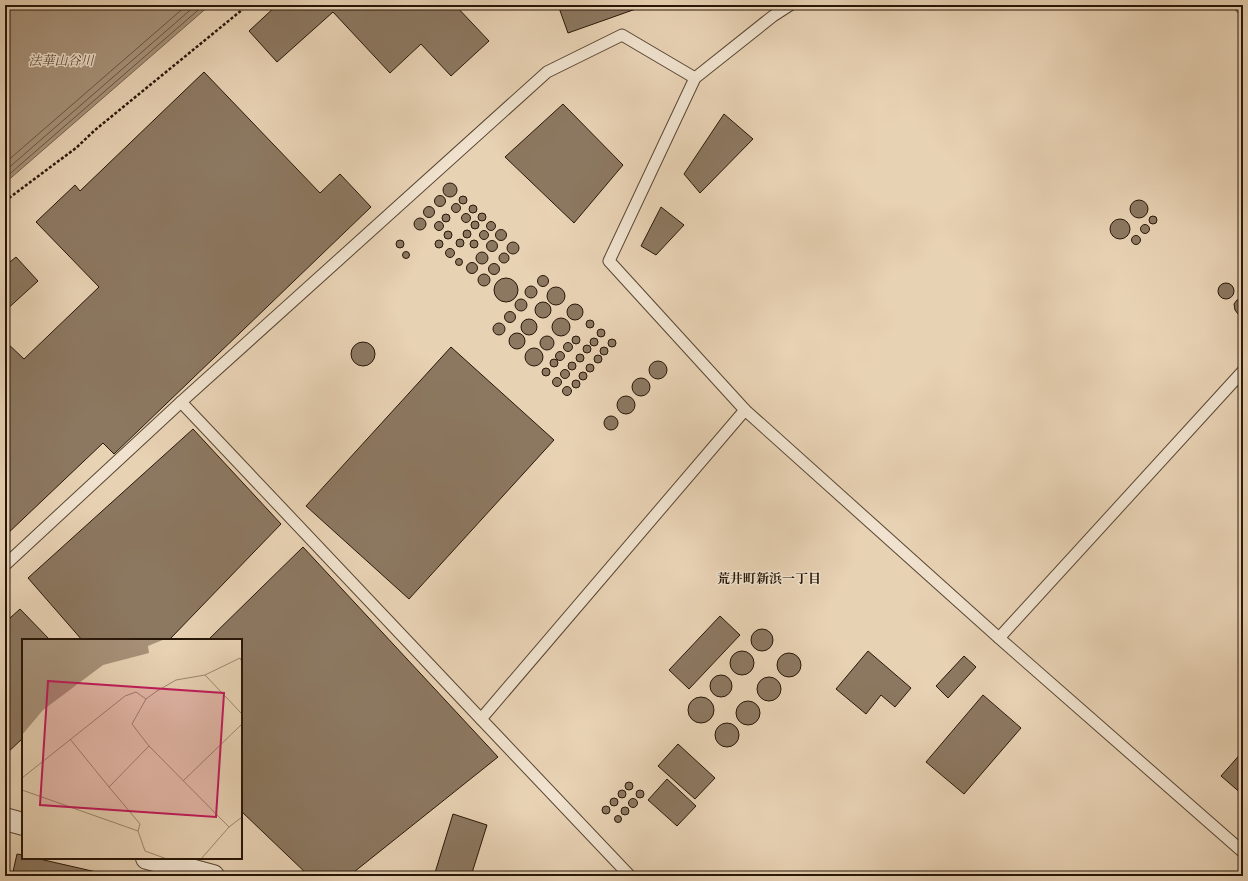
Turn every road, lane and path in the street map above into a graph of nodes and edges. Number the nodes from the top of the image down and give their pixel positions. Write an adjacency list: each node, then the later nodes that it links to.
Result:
1 (248, 5): 6 (path)
2 (790, 5): 5 (lane)
3 (1239, 5): 4 (lane)
4 (1243, 9)
5 (695, 78): 8 (lane); 9 (lane)
6 (5, 201)
7 (1243, 371): 11 (lane)
8 (181, 402): 10 (lane); 12 (lane)
9 (745, 410): 11 (lane); 12 (lane)
10 (5, 565)
11 (999, 638): 15 (lane)
12 (481, 719): 18 (lane)
13 (5, 819): 14 (street)
14 (22, 824)
15 (1243, 852)
16 (151, 859): 17 (street)
17 (213, 876)
18 (630, 876)

